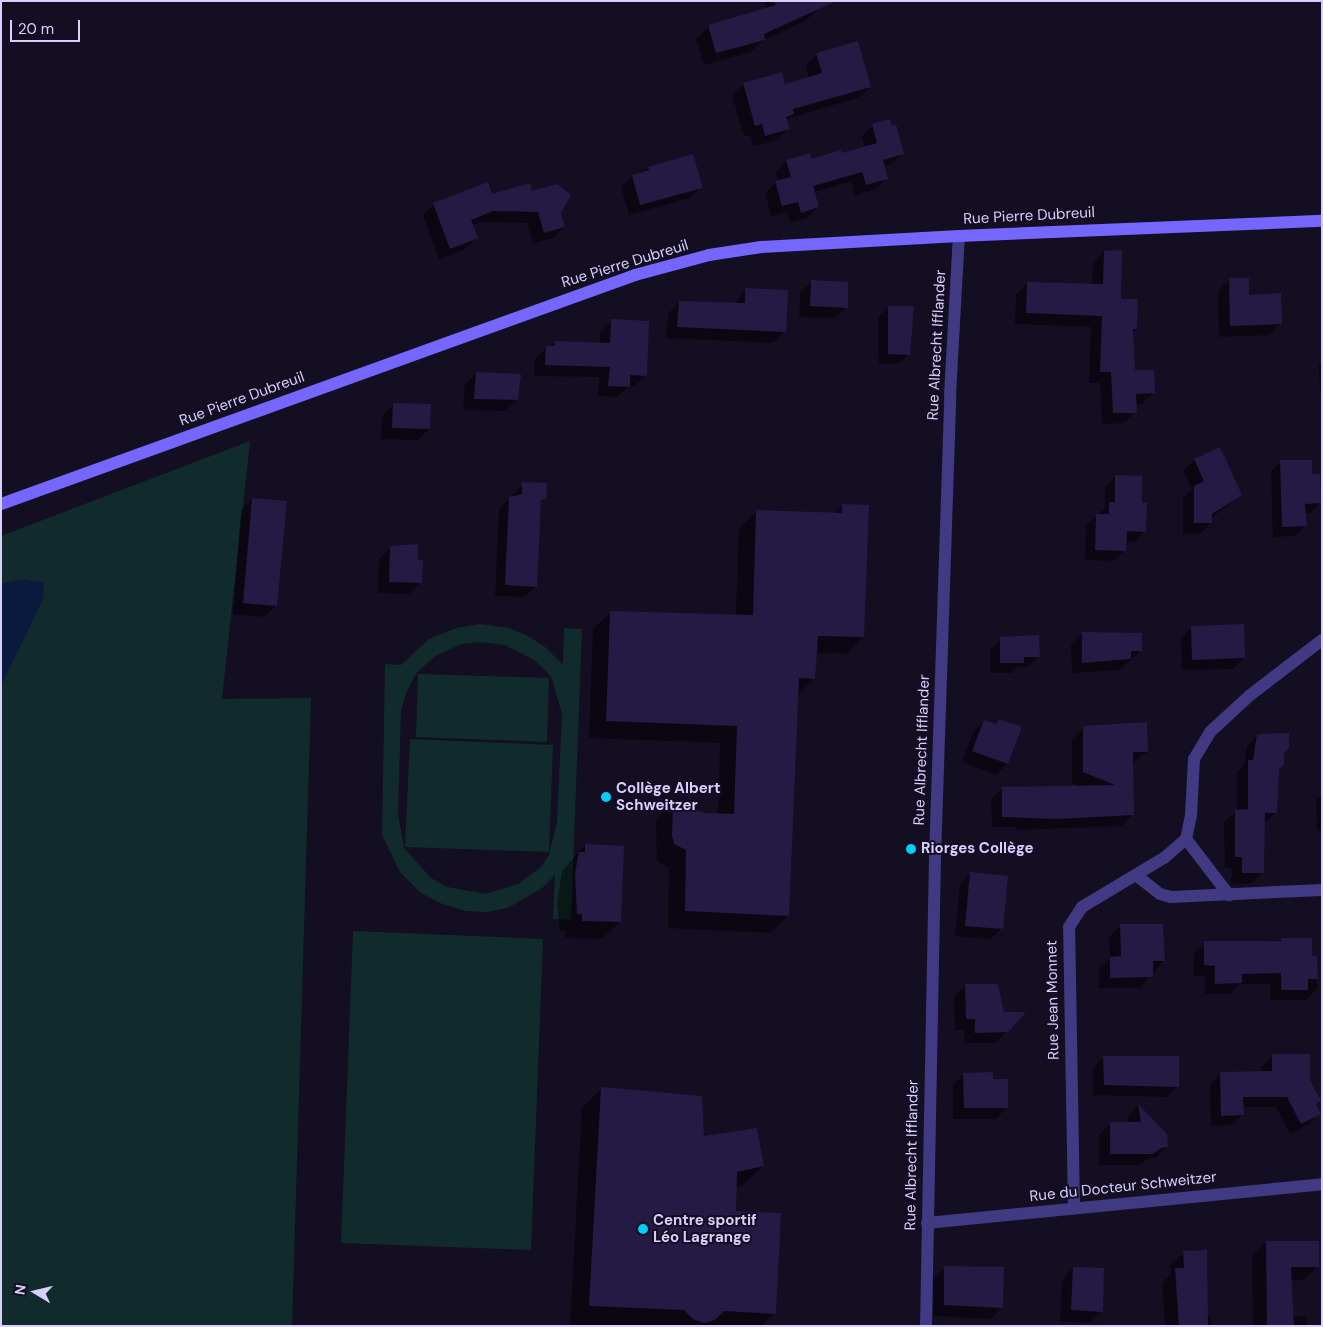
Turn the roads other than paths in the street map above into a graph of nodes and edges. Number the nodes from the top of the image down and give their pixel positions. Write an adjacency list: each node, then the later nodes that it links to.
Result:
1 (1322, 221): 2 (street, Rue Pierre Dubreuil)
2 (959, 236): 3 (street, Rue Pierre Dubreuil); 11 (street, Rue Albrecht Ifflander)
3 (1, 504)
4 (1322, 640): 5 (street)
5 (1186, 839): 6 (street, Rue Jean Monnet); 8 (street)
6 (1137, 876): 8 (street); 10 (street, Rue Jean Monnet)
7 (1322, 890): 8 (street)
8 (1229, 895)
9 (1322, 1184): 10 (street, Rue du Docteur Schweitzer)
10 (1074, 1208): 11 (street, Rue du Docteur Schweitzer)
11 (927, 1223): 12 (street, Rue Albrecht Ifflander)
12 (926, 1326)

